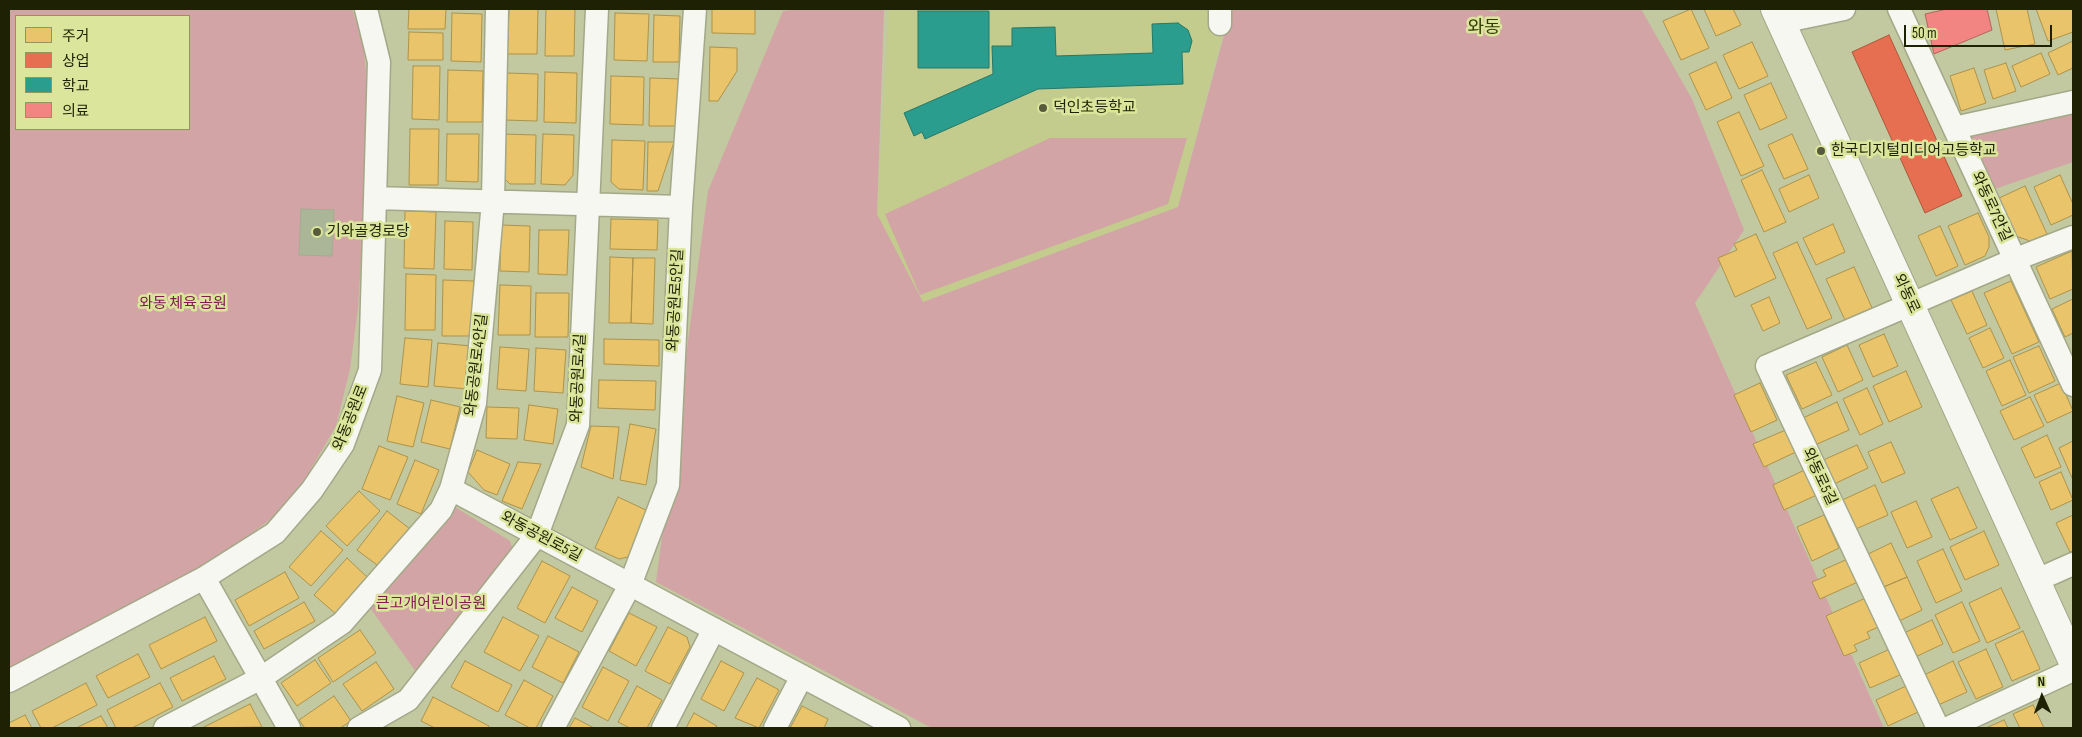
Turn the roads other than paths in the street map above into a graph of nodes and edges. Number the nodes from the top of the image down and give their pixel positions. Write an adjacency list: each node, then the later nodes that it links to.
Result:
1 (366, 9): 10 (street, 와동공원로)
2 (498, 9): 11 (street, 와동공원로4안길)
3 (597, 9): 12 (street, 와동공원로4길)
4 (695, 9): 13 (street, 와동공원로5안길)
5 (1844, 9): 7 (street)
6 (1899, 9): 9 (street, 와동로7안길)
7 (1778, 15): 16 (main road, 와동로)
8 (2073, 102): 9 (street)
9 (1954, 128): 15 (street, 와동로7안길)
10 (375, 198): 11 (street); 21 (street, 와동공원로)
11 (493, 201): 12 (street); 18 (street, 와동공원로4안길)
12 (588, 204): 13 (street); 19 (street, 와동공원로4길)
13 (681, 207): 23 (street, 와동공원로5안길)
14 (2073, 237): 15 (street, 와동로7안길)
15 (2016, 259): 16 (street); 17 (street, 와동로7안길)
16 (1910, 305): 22 (main road, 와동로); 37 (street, 와동로5길)
17 (2073, 385)
18 (452, 489): 19 (street, 와동공원로5길); 28 (street, 와동공원로4안길)
19 (537, 535): 23 (street, 와동공원로5길); 33 (street, 와동공원로4길)
20 (2073, 564): 22 (street)
21 (204, 578): 28 (street); 29 (street, 와동공원로)
22 (2037, 580): 25 (main road, 와동로)
23 (630, 584): 24 (street, 와동공원로5길); 34 (street)
24 (714, 629): 27 (street, 와동공원로5길); 35 (street)
25 (2073, 662)
26 (2073, 670): 38 (street)
27 (802, 676): 30 (street, 와동공원로5길); 36 (street)
28 (261, 678): 31 (street, 와동공원로4안길); 32 (street)
29 (9, 681)
30 (890, 726)
31 (165, 728)
32 (289, 728)
33 (359, 728)
34 (553, 728)
35 (663, 728)
36 (775, 728)
37 (1938, 728)
38 (1948, 728)

